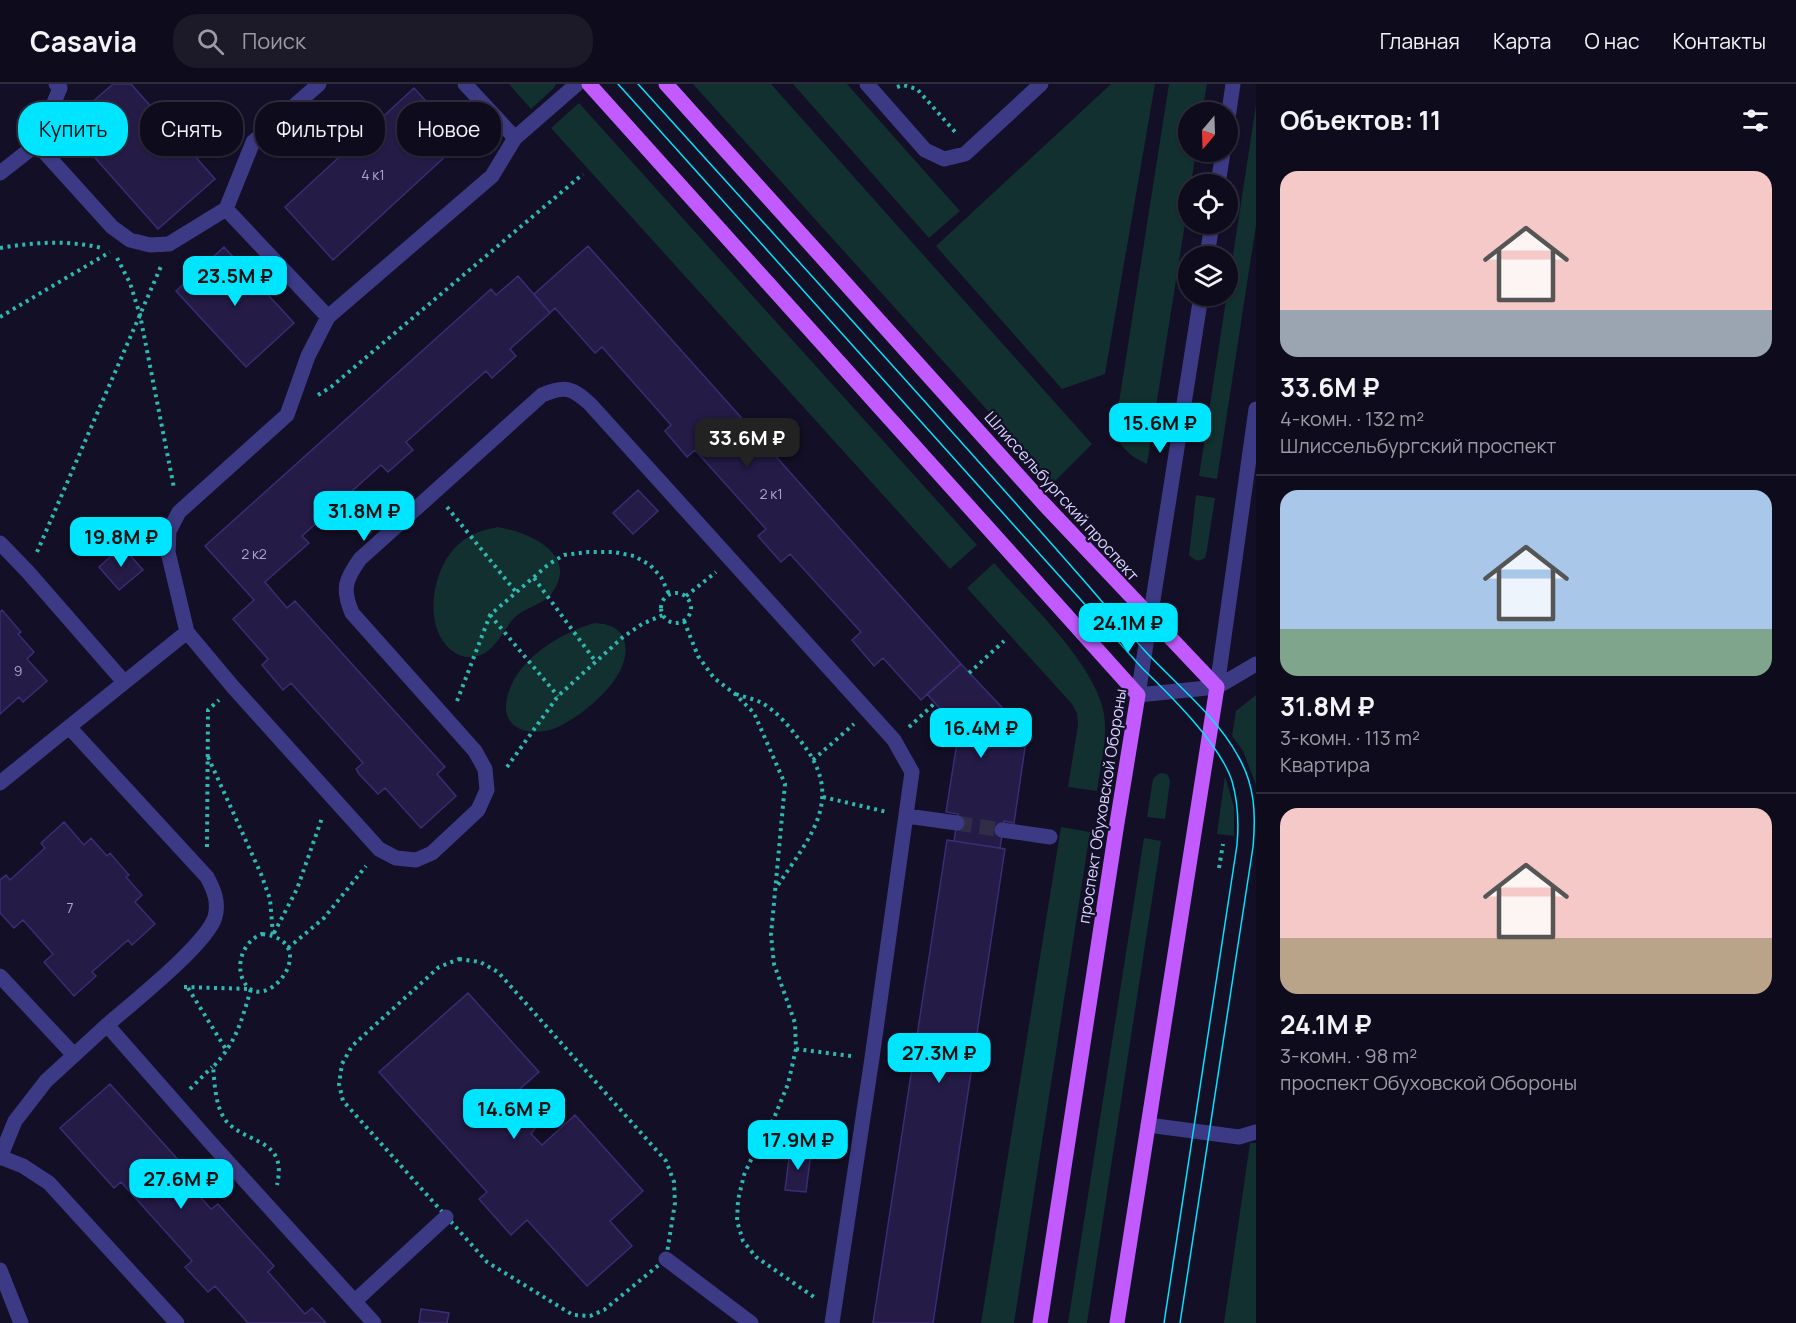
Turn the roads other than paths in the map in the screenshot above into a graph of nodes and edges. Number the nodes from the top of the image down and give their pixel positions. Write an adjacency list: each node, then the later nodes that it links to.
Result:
1 (56, 84): 10 (street)
2 (320, 84): 16 (street)
3 (465, 84): 12 (street)
4 (577, 84): 12 (street)
5 (589, 84): 26 (main road)
6 (666, 84): 21 (main road, Шлиссельбургский проспект)
7 (867, 84): 8 (street)
8 (1041, 84)
9 (1233, 84): 11 (street)
10 (54, 102)
11 (1230, 102)
12 (515, 138): 18 (street)
13 (22, 156): 15 (street)
14 (48, 156): 16 (street)
15 (0, 173)
16 (226, 209): 18 (street)
17 (1199, 306): 21 (street, проспект Обуховской Обороны)
18 (328, 317): 22 (street)
19 (1256, 409): 25 (street)
20 (0, 543): 24 (street)
21 (1151, 618): 25 (main road, Шлиссельбургский проспект); 26 (street, проспект Обуховской Обороны)
22 (187, 632): 24 (street); 29 (street)
23 (1256, 664): 25 (street)
24 (124, 681): 27 (street)
25 (1217, 687): 26 (street); 36 (main road)
26 (1138, 695): 48 (main road, проспект Обуховской Обороны)
27 (69, 727): 28 (street); 34 (street)
28 (0, 783)
29 (907, 816): 30 (street); 43 (street)
30 (957, 824)
31 (1002, 830): 32 (street)
32 (1050, 837)
33 (0, 976): 35 (street)
34 (107, 1025): 35 (street); 42 (street)
35 (74, 1055): 38 (street)
36 (1148, 1125): 37 (street); 49 (main road)
37 (1256, 1132)
38 (0, 1157): 45 (street)
39 (446, 1216): 42 (street)
40 (666, 1259): 47 (street)
41 (0, 1270): 44 (street)
42 (355, 1301): 46 (street)
43 (832, 1317)
44 (21, 1323)
45 (177, 1323)
46 (374, 1323)
47 (751, 1323)
48 (1040, 1323)
49 (1118, 1323)

